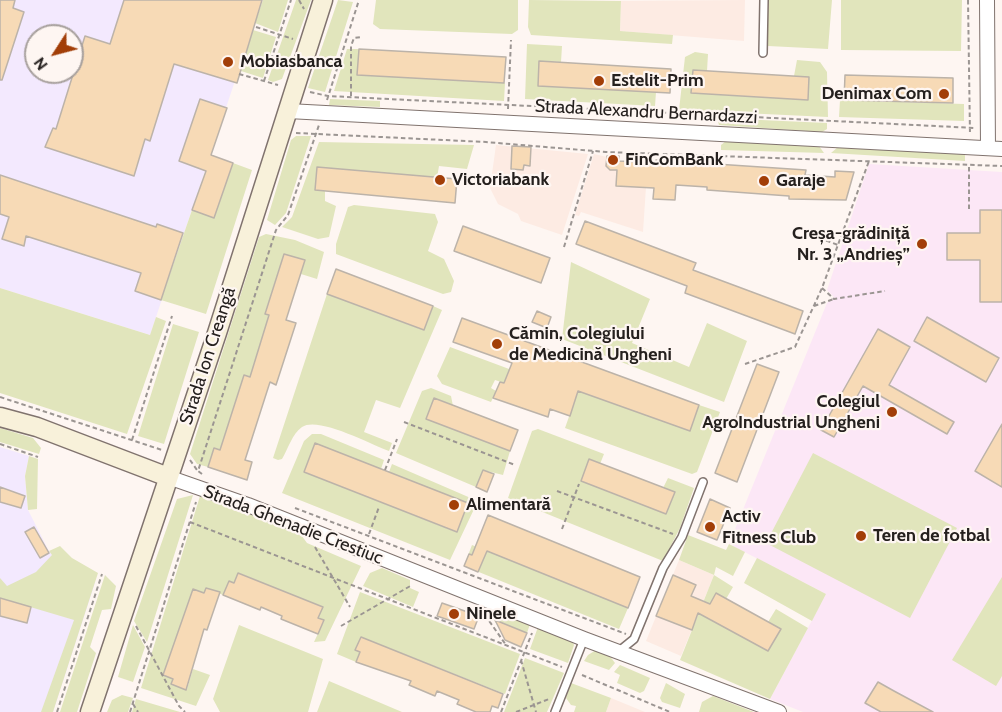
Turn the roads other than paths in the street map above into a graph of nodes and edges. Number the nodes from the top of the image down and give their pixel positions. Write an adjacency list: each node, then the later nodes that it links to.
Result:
1 (323, 0): 5 (street, Strada Ion Creangă)
2 (764, 0): 4 (lane)
3 (987, 0): 6 (street)
4 (763, 53)
5 (288, 111): 6 (street, Strada Alexandru Bernardazzi); 8 (street, Strada Ion Creangă)
6 (995, 149)
7 (0, 417): 8 (street, Strada Ghenadie Crestiuc)
8 (168, 477): 10 (street, Strada Ghenadie Crestiuc); 12 (street, Strada Ion Creangă)
9 (703, 482): 11 (lane)
10 (584, 639): 11 (street, Strada Ghenadie Crestiuc); 13 (lane)
11 (618, 652): 14 (street, Strada Ghenadie Crestiuc)
12 (90, 712)
13 (555, 712)
14 (779, 712)

